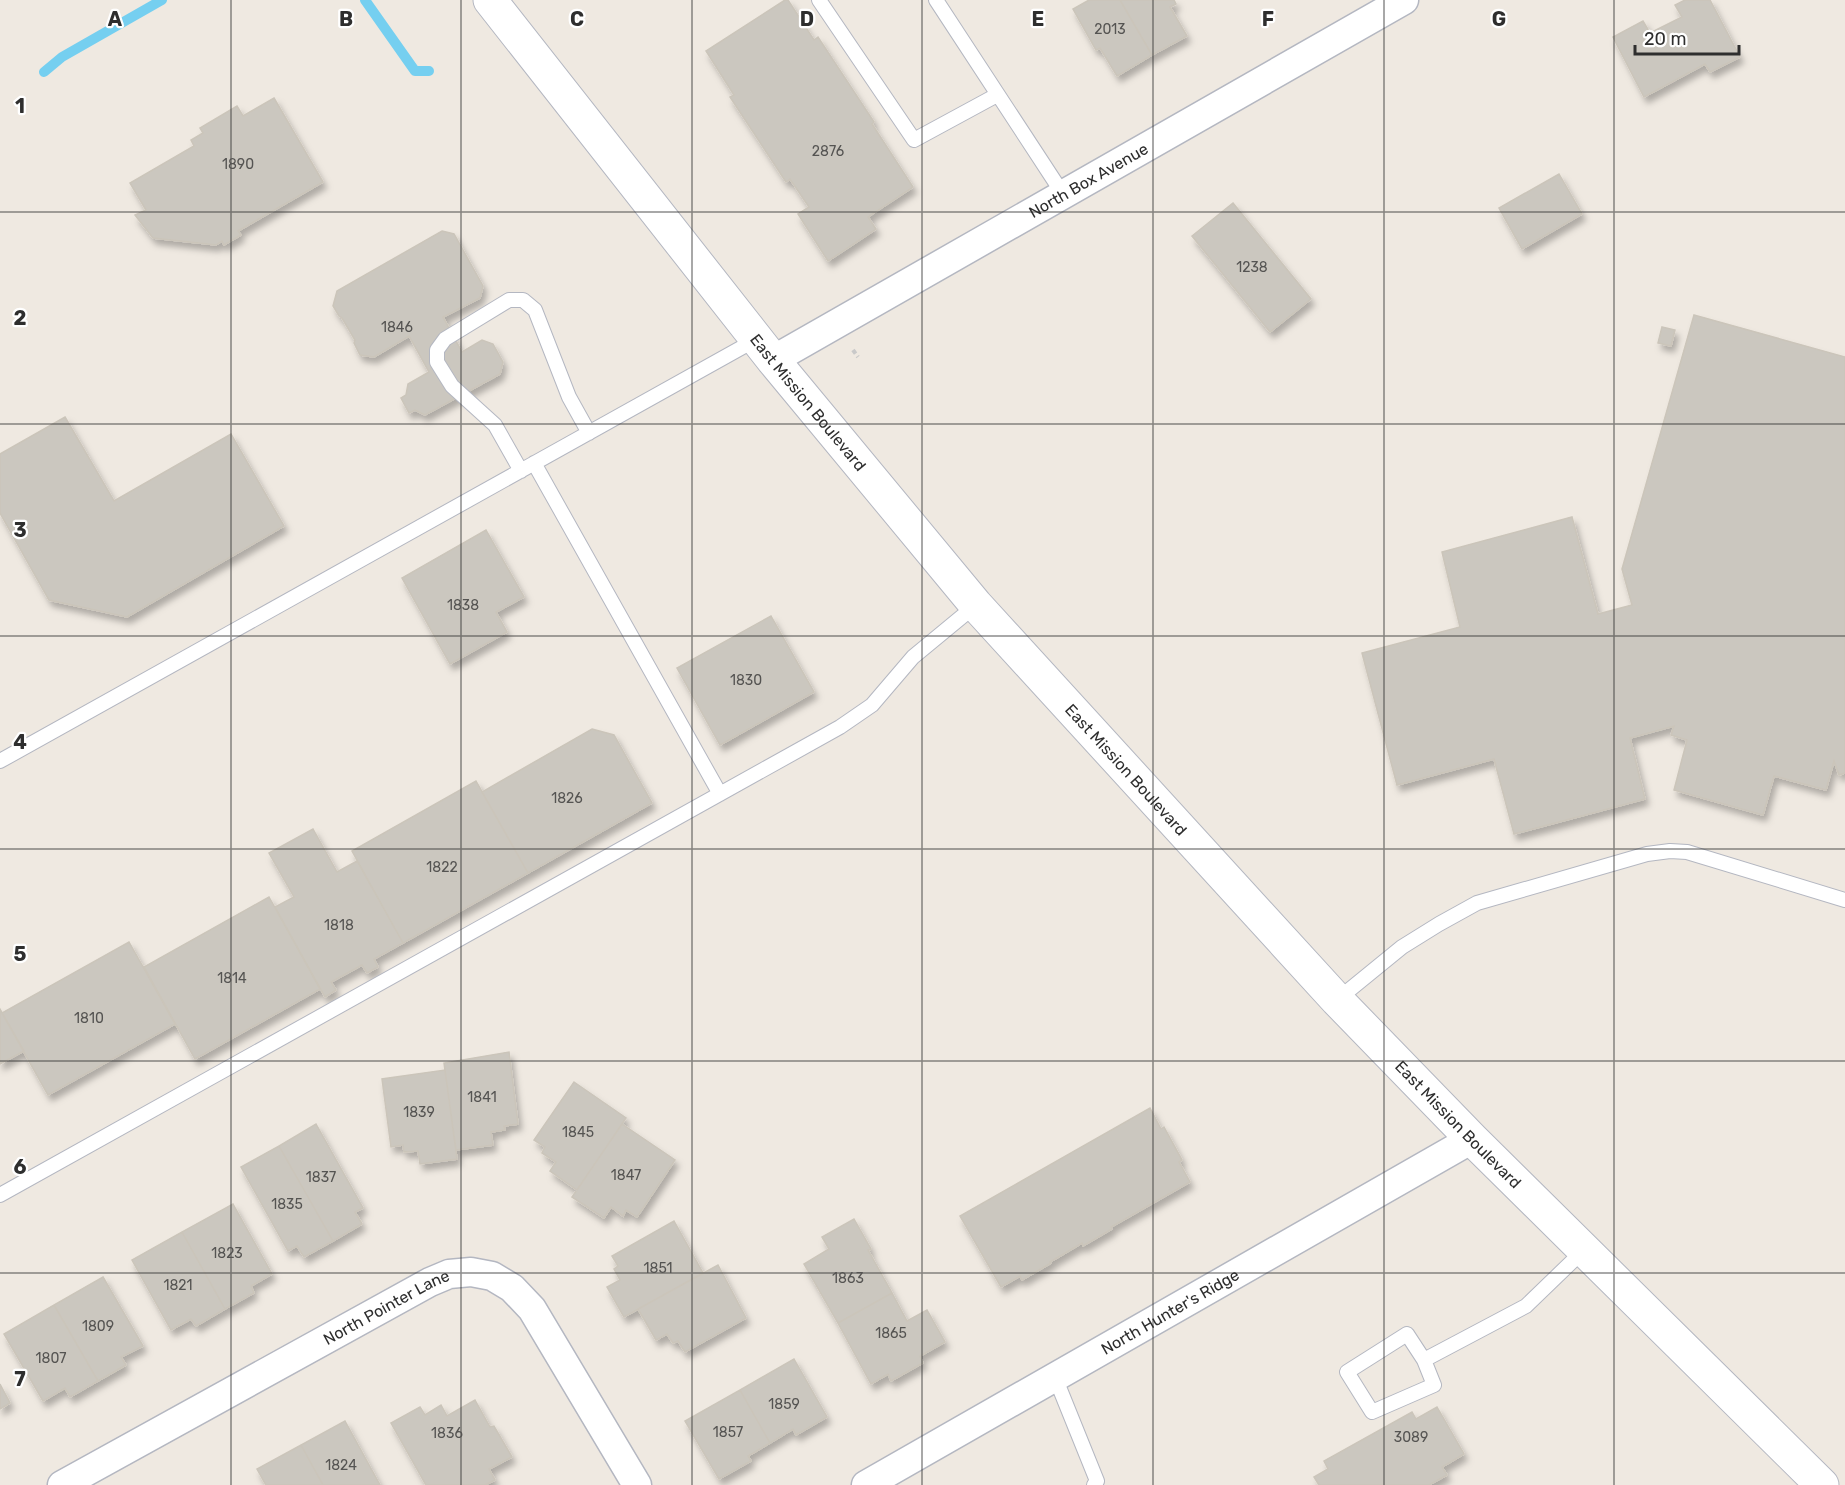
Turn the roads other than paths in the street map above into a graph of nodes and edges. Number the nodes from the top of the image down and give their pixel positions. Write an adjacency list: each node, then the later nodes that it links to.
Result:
1 (490, 0): 7 (main road, East Mission Boulevard)
2 (819, 0): 5 (lane)
3 (936, 0): 5 (lane)
4 (1404, 0): 6 (street, North Box Avenue)
5 (997, 94): 6 (lane)
6 (1063, 194): 7 (street, North Box Avenue)
7 (765, 350): 8 (lane); 11 (main road, East Mission Boulevard)
8 (589, 433): 9 (lane); 10 (lane)
9 (534, 463): 10 (lane); 13 (lane)
10 (521, 471): 12 (lane)
11 (976, 604): 13 (lane); 15 (main road, East Mission Boulevard)
12 (0, 761)
13 (720, 794): 17 (lane)
14 (1845, 900): 15 (lane)
15 (1337, 1000): 16 (main road, East Mission Boulevard)
16 (1472, 1139): 18 (main road, East Mission Boulevard); 20 (street, North Hunter's Ridge)
17 (0, 1195)
18 (1584, 1250): 19 (lane); 25 (main road, East Mission Boulevard)
19 (1424, 1360): 19 (lane)
20 (1055, 1377): 23 (street, North Hunter's Ridge); 24 (lane)
21 (62, 1485): 22 (street, North Pointer Lane)
22 (637, 1485)
23 (866, 1485)
24 (1094, 1485)
25 (1822, 1485)

